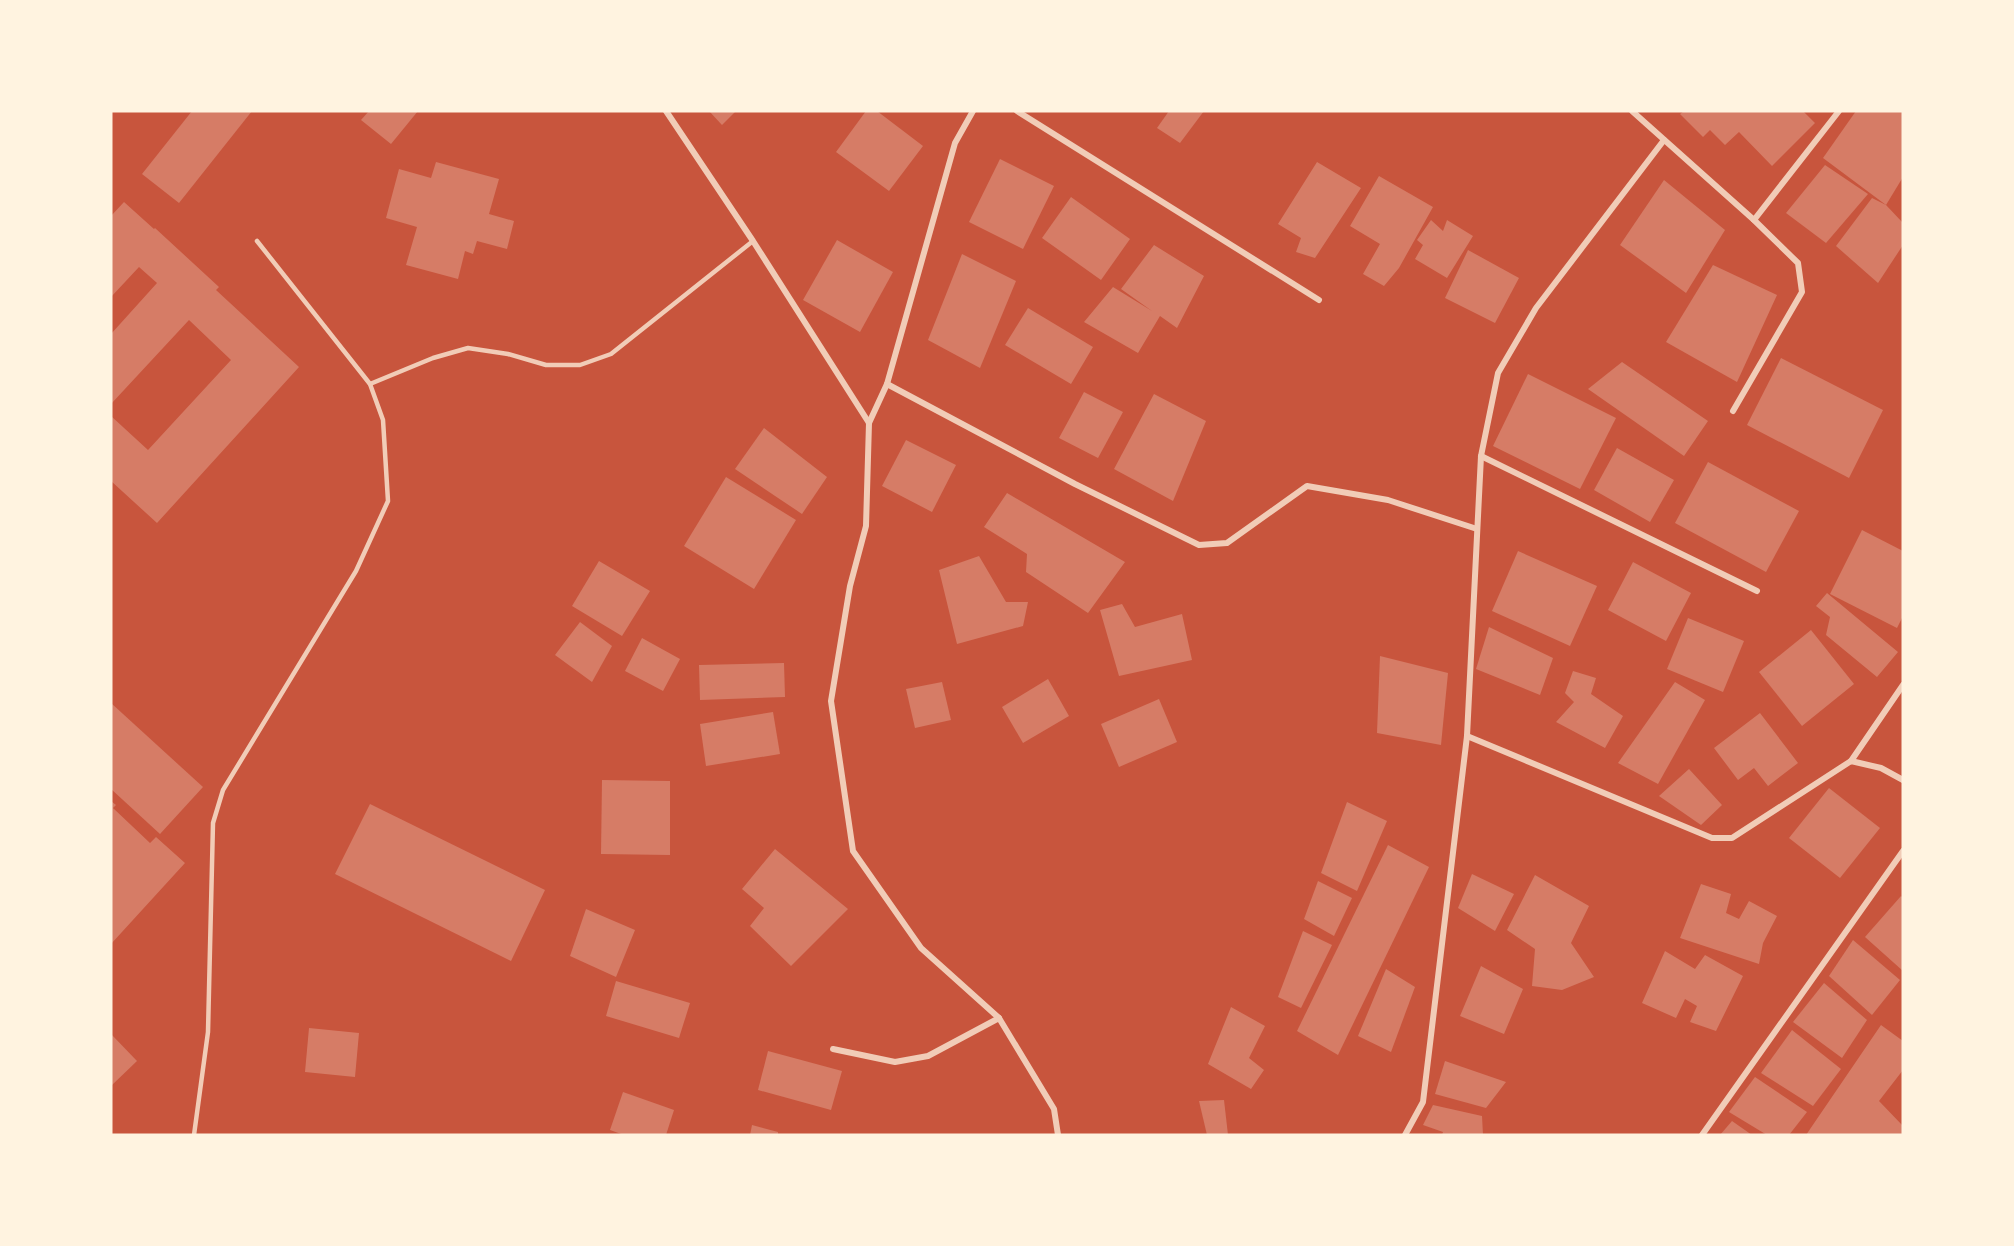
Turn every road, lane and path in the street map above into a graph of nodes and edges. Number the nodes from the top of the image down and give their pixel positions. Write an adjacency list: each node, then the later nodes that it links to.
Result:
1 (666, 111): 8 (street)
2 (973, 111): 12 (street)
3 (1017, 111): 10 (street)
4 (1632, 111): 6 (street)
5 (1839, 111): 7 (street)
6 (1664, 140): 7 (street); 15 (street)
7 (1754, 220): 13 (street)
8 (753, 241): 11 (lane); 14 (street)
9 (257, 242): 11 (lane)
10 (1318, 300)
11 (370, 384): 25 (lane)
12 (886, 384): 14 (street); 16 (street)
13 (1733, 411)
14 (869, 423): 23 (street)
15 (1481, 456): 16 (street); 17 (street)
16 (1477, 529): 19 (street)
17 (1757, 591)
18 (1903, 685): 20 (street)
19 (1467, 736): 20 (street); 27 (street)
20 (1851, 761): 21 (street)
21 (1903, 780)
22 (1903, 851): 28 (street)
23 (999, 1018): 24 (street); 26 (street)
24 (833, 1049)
25 (194, 1135)
26 (1058, 1135)
27 (1405, 1135)
28 (1702, 1135)

